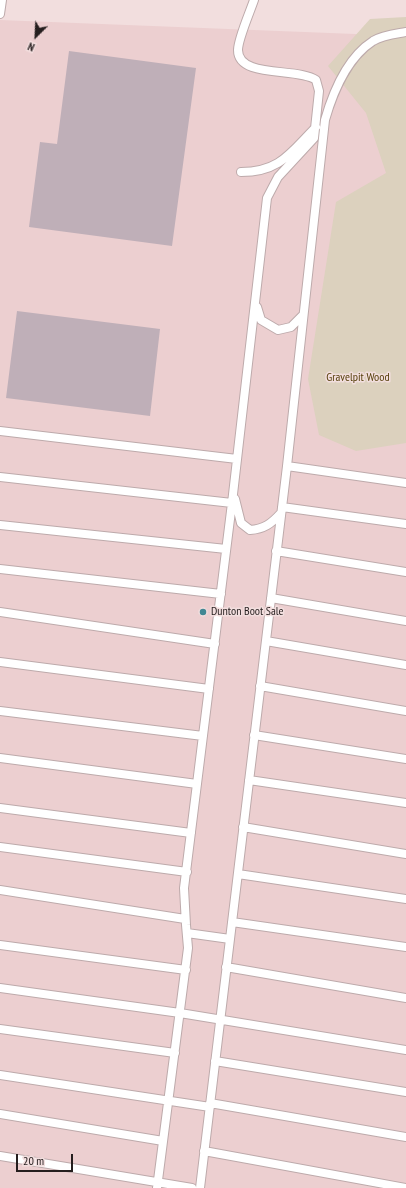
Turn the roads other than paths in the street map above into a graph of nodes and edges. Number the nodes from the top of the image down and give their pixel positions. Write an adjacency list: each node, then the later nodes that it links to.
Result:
1 (2, 0): 3 (lane)
2 (254, 0): 5 (lane)
3 (0, 14)
4 (406, 32): 8 (lane)
5 (316, 127): 6 (lane); 7 (lane)
6 (241, 172)
7 (256, 299): 8 (lane); 10 (lane)
8 (303, 315): 11 (lane)
9 (0, 430): 10 (lane)
10 (237, 459): 14 (lane)
11 (287, 466): 13 (lane); 16 (lane)
12 (0, 477): 15 (lane)
13 (406, 484)
14 (233, 492): 15 (lane); 16 (lane)
15 (232, 503): 19 (lane)
16 (281, 510): 17 (lane); 20 (lane)
17 (406, 524)
18 (0, 525): 19 (lane)
19 (226, 550): 23 (lane)
20 (276, 551): 22 (lane); 24 (lane)
21 (0, 569): 23 (lane)
22 (406, 572)
23 (221, 594): 28 (lane)
24 (271, 598): 26 (lane); 27 (lane)
25 (0, 612): 28 (lane)
26 (406, 621)
27 (266, 641): 30 (lane); 31 (lane)
28 (215, 644): 32 (lane)
29 (0, 662): 32 (lane)
30 (406, 665)
31 (260, 686): 34 (lane); 35 (lane)
32 (209, 689): 36 (lane)
33 (0, 711): 36 (lane)
34 (406, 711)
35 (254, 735): 38 (lane); 39 (lane)
36 (203, 736): 40 (lane)
37 (0, 758): 40 (lane)
38 (406, 759)
39 (249, 780): 41 (lane); 43 (lane)
40 (198, 784): 44 (lane)
41 (406, 803)
42 (0, 808): 44 (lane)
43 (243, 828): 46 (lane); 48 (lane)
44 (191, 833): 47 (lane)
45 (0, 847): 47 (lane)
46 (406, 854)
47 (186, 872): 51 (lane)
48 (238, 874): 50 (lane); 52 (lane)
49 (0, 890): 51 (lane)
50 (406, 899)
51 (185, 919): 53 (lane)
52 (232, 922): 54 (lane); 56 (lane)
53 (187, 933): 54 (lane); 58 (lane)
54 (230, 939): 57 (lane)
55 (0, 945): 58 (lane)
56 (406, 947)
57 (226, 967): 60 (lane); 62 (lane)
58 (186, 970): 61 (lane)
59 (0, 988): 61 (lane)
60 (406, 998)
61 (180, 1013): 62 (lane); 65 (lane)
62 (220, 1020): 64 (lane); 66 (lane)
63 (0, 1029): 65 (lane)
64 (406, 1050)
65 (175, 1053): 69 (lane)
66 (215, 1061): 68 (lane); 70 (lane)
67 (0, 1075): 69 (lane)
68 (406, 1092)
69 (168, 1101): 70 (lane); 73 (lane)
70 (210, 1104): 72 (lane); 74 (lane)
71 (0, 1114): 73 (lane)
72 (406, 1138)
73 (163, 1141): 76 (lane)
74 (204, 1151): 78 (lane); 79 (lane)
75 (0, 1156): 76 (lane)
76 (158, 1185): 77 (lane)
77 (192, 1188)
78 (200, 1188)
79 (406, 1188)

